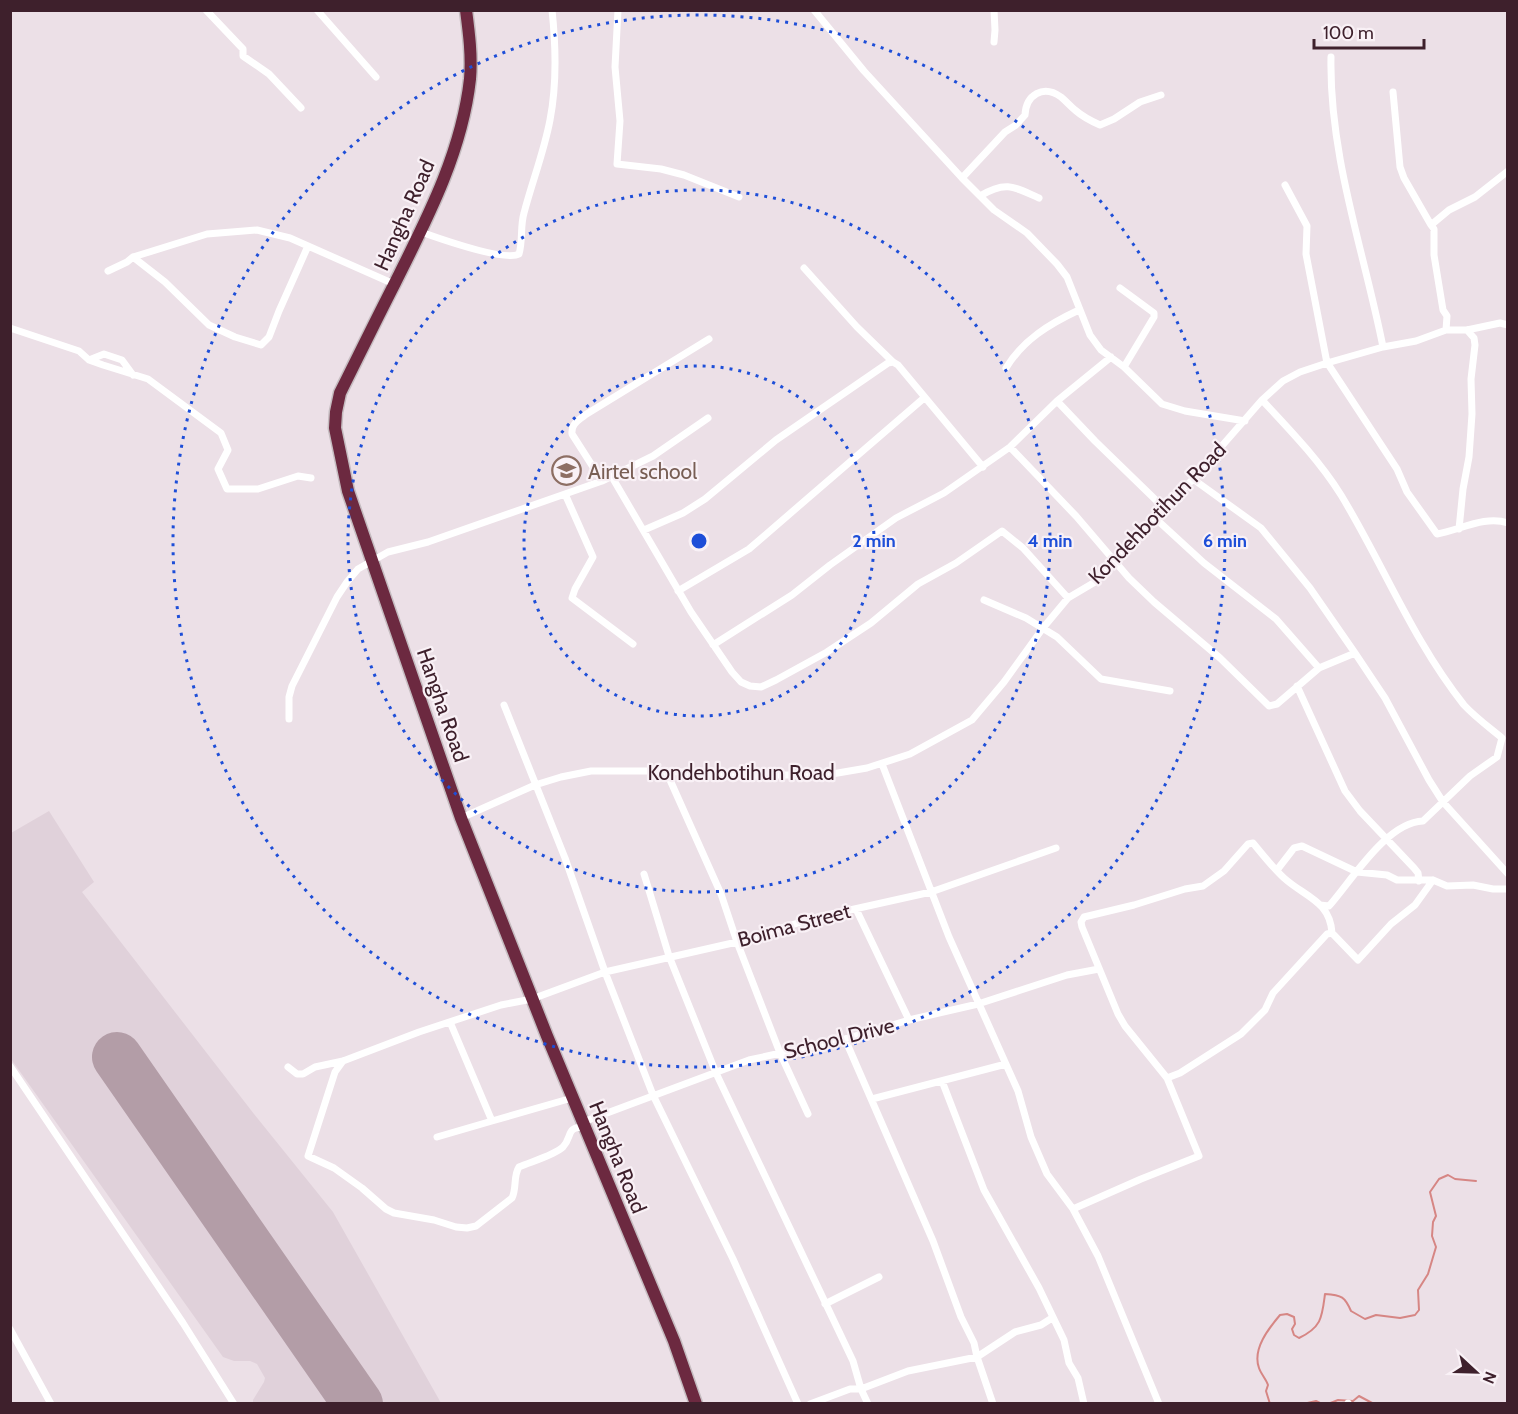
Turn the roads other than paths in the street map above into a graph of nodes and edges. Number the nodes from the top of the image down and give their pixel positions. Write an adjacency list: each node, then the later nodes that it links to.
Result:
1 (206, 10): 13 (street)
2 (317, 10): 10 (street)
3 (466, 10): 21 (highway, Hangha Road)
4 (552, 10): 21 (street)
5 (618, 10): 18 (street)
6 (814, 10): 15 (street)
7 (994, 10): 8 (street)
8 (994, 42)
9 (1331, 57): 34 (street)
10 (376, 77)
11 (1393, 92): 20 (street)
12 (1161, 95): 15 (street)
13 (302, 108)
14 (1508, 171): 20 (street)
15 (962, 178): 17 (street)
16 (1285, 184): 38 (street)
17 (980, 196): 19 (street); 28 (street)
18 (740, 197)
19 (1039, 198)
20 (1431, 225): 31 (street)
21 (421, 232): 26 (highway, Hangha Road)
22 (308, 246): 23 (street); 23 (street); 26 (street)
23 (133, 256): 25 (street)
24 (804, 268): 37 (street)
25 (108, 271)
26 (394, 284): 59 (highway, Hangha Road)
27 (1120, 288): 39 (street)
28 (1079, 310): 35 (street); 40 (street)
29 (1508, 325): 32 (street)
30 (10, 328): 36 (street)
31 (1446, 330): 32 (street); 34 (street, Kondehbotihun Road)
32 (1467, 330): 57 (street)
33 (710, 339): 52 (street)
34 (1383, 347): 38 (street, Kondehbotihun Road)
35 (1111, 357): 39 (street); 44 (street)
36 (89, 360): 41 (street); 41 (street)
37 (893, 362): 42 (street); 58 (street)
38 (1328, 364): 43 (street, Kondehbotihun Road); 57 (street)
39 (1124, 367): 46 (street)
40 (1006, 368)
41 (134, 375): 50 (street)
42 (924, 398): 48 (street); 61 (street)
43 (1262, 400): 46 (street, Kondehbotihun Road); 74 (street)
44 (1058, 401): 47 (street); 54 (street)
45 (708, 418): 49 (street)
46 (1245, 421): 51 (street, Kondehbotihun Road)
47 (1010, 447): 48 (street); 60 (street)
48 (982, 467): 66 (street)
49 (612, 477): 52 (street); 58 (street)
50 (311, 478)
51 (1193, 478): 54 (street, Kondehbotihun Road); 67 (street)
52 (602, 481): 53 (street)
53 (565, 494): 59 (street); 65 (street)
54 (1164, 508): 55 (street, Kondehbotihun Road)
55 (1155, 518): 60 (street, Kondehbotihun Road); 68 (street)
56 (1508, 523): 57 (street)
57 (1459, 529)
58 (644, 530): 61 (street)
59 (373, 561): 72 (street); 79 (highway, Hangha Road)
60 (1114, 561): 62 (street, Kondehbotihun Road); 69 (street)
61 (678, 591): 66 (street)
62 (1068, 598): 64 (street, Kondehbotihun Road); 66 (street)
63 (984, 600): 64 (street)
64 (1043, 628): 70 (street); 75 (street, Kondehbotihun Road)
65 (633, 644)
66 (713, 645)
67 (1355, 653): 68 (street); 78 (street)
68 (1319, 668): 69 (street)
69 (1297, 686): 80 (street)
70 (1170, 692)
71 (504, 705): 77 (street)
72 (290, 719)
73 (1508, 754): 74 (street)
74 (1497, 757): 78 (street)
75 (882, 764): 76 (street, Kondehbotihun Road); 89 (street)
76 (666, 771): 77 (street, Kondehbotihun Road); 93 (street)
77 (535, 785): 79 (street, Kondehbotihun Road); 96 (street)
78 (1443, 802): 80 (street); 85 (street)
79 (461, 818): 97 (highway, Hangha Road)
80 (1387, 838): 83 (street); 87 (street)
81 (1056, 848): 89 (street, Boima Street)
82 (1276, 870): 83 (street); 90 (street); 95 (street)
83 (1357, 872): 87 (street); 90 (street)
84 (644, 874): 94 (street)
85 (1508, 874)
86 (1433, 880): 87 (street); 88 (street); 92 (street)
87 (1419, 881)
88 (1508, 889)
89 (931, 892): 91 (street, Boima Street); 98 (street)
90 (1320, 905): 92 (street)
91 (856, 909): 93 (street, Boima Street); 99 (street)
92 (1332, 933): 108 (street)
93 (736, 942): 94 (street, Boima Street); 102 (street)
94 (669, 956): 96 (street, Boima Street); 107 (street)
95 (1099, 969): 98 (street, School Drive); 108 (street)
96 (605, 972): 97 (street, Boima Street); 110 (street)
97 (532, 999): 100 (street, Boima Street); 111 (highway, Hangha Road)
98 (978, 1004): 99 (street, School Drive); 104 (street)
99 (909, 1020): 101 (street, School Drive)
100 (450, 1022): 103 (street, Boima Street); 114 (street)
101 (845, 1039): 102 (street, School Drive); 112 (street)
102 (780, 1053): 107 (street, School Drive); 113 (street)
103 (342, 1061): 106 (street, Boima Street); 115 (street, School Drive)
104 (1006, 1064): 109 (street); 117 (street)
105 (10, 1066): 125 (street)
106 (288, 1068)
107 (717, 1073): 110 (street, School Drive); 119 (street)
108 (1167, 1078): 117 (street)
109 (942, 1081): 112 (street); 120 (street)
110 (653, 1095): 115 (street, School Drive); 127 (street)
111 (572, 1098): 114 (street); 115 (highway, Hangha Road)
112 (872, 1099): 122 (street)
113 (808, 1114)
114 (492, 1121): 116 (street)
115 (584, 1124): 126 (highway, Hangha Road)
116 (437, 1137)
117 (1074, 1209): 132 (street)
118 (879, 1277): 119 (street)
119 (825, 1304): 123 (street)
120 (1052, 1318): 122 (street); 131 (street)
121 (10, 1329): 124 (street)
122 (976, 1357): 123 (street); 130 (street)
123 (861, 1389): 128 (street); 129 (street)
124 (51, 1404)
125 (234, 1404)
126 (696, 1404)
127 (798, 1404)
128 (810, 1404)
129 (868, 1404)
130 (993, 1404)
131 (1084, 1404)
132 (1159, 1404)

